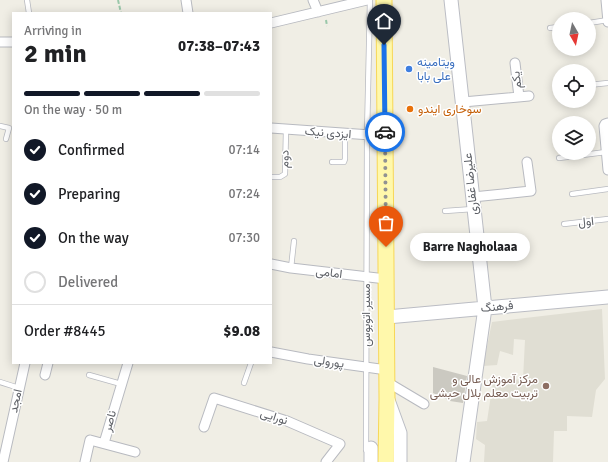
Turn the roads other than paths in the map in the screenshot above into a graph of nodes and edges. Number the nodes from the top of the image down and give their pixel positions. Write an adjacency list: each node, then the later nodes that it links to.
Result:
1 (27, 0): 8 (lane)
2 (186, 0): 9 (street)
3 (312, 0): 10 (street)
4 (368, 0): 10 (street); 27 (lane, مسیر اتوبوس)
5 (384, 0): 28 (main road)
6 (451, 0): 21 (street, علیرضا غفاری)
7 (606, 0): 11 (street)
8 (29, 12)
9 (188, 12)
10 (318, 12): 13 (street)
11 (608, 21): 12 (lane)
12 (596, 22)
13 (272, 23)
14 (0, 42): 15 (street)
15 (12, 42)
16 (515, 63): 20 (street, یکم)
17 (608, 83): 18 (lane)
18 (596, 84)
19 (529, 96): 20 (street)
20 (519, 97): 21 (street)
21 (462, 102): 38 (street, علیرضا غفاری)
22 (607, 123): 30 (street)
23 (0, 126): 29 (lane)
24 (272, 128): 25 (street, ایزدی نیک)
25 (286, 130): 26 (street, ایزدی نیک); 35 (lane, دوم)
26 (345, 134): 27 (street, ایزدی نیک); 32 (lane)
27 (367, 135): 28 (street, ایزدی نیک); 45 (lane, مسیر اتوبوس)
28 (385, 136): 46 (main road)
29 (6, 139)
30 (606, 152): 31 (lane); 34 (street)
31 (596, 153)
32 (332, 162)
33 (527, 162): 38 (street)
34 (608, 170)
35 (272, 178)
36 (608, 190): 37 (lane)
37 (572, 194)
38 (474, 203): 39 (lane); 48 (street, علیرضا غفاری)
39 (445, 211)
40 (608, 220): 41 (lane, اول)
41 (564, 224)
42 (294, 241): 44 (lane)
43 (272, 264): 44 (street, امامی)
44 (291, 268): 45 (street, امامی)
45 (367, 277): 46 (street, امامی); 55 (lane, مسیر اتوبوس)
46 (386, 279): 49 (main road)
47 (608, 297): 48 (street, فرهنگ)
48 (485, 308): 49 (street, فرهنگ); 76 (street, علیرضا غفاری)
49 (387, 317): 58 (main road)
50 (272, 352): 55 (street, پورولی)
51 (25, 364): 62 (street, امجد)
52 (48, 364): 56 (street)
53 (128, 364): 60 (street, ناصر)
54 (251, 364): 61 (lane)
55 (366, 367): 58 (street, پورولی); 72 (lane, مسیر اتوبوس)
56 (45, 375)
57 (89, 375): 60 (lane)
58 (387, 376): 63 (main road); 64 (street)
59 (0, 382): 62 (lane)
60 (121, 384): 66 (street, ناصر)
61 (244, 384)
62 (19, 388): 69 (street, امجد)
63 (387, 399): 74 (main road); 75 (street)
64 (424, 404)
65 (204, 427): 71 (street, نورایی)
66 (104, 443): 68 (street); 70 (street, ناصر)
67 (371, 448): 73 (street)
68 (135, 452)
69 (3, 462)
70 (85, 462)
71 (326, 462)
72 (366, 462)
73 (371, 462)
74 (386, 462)
75 (400, 462)
76 (463, 462)

